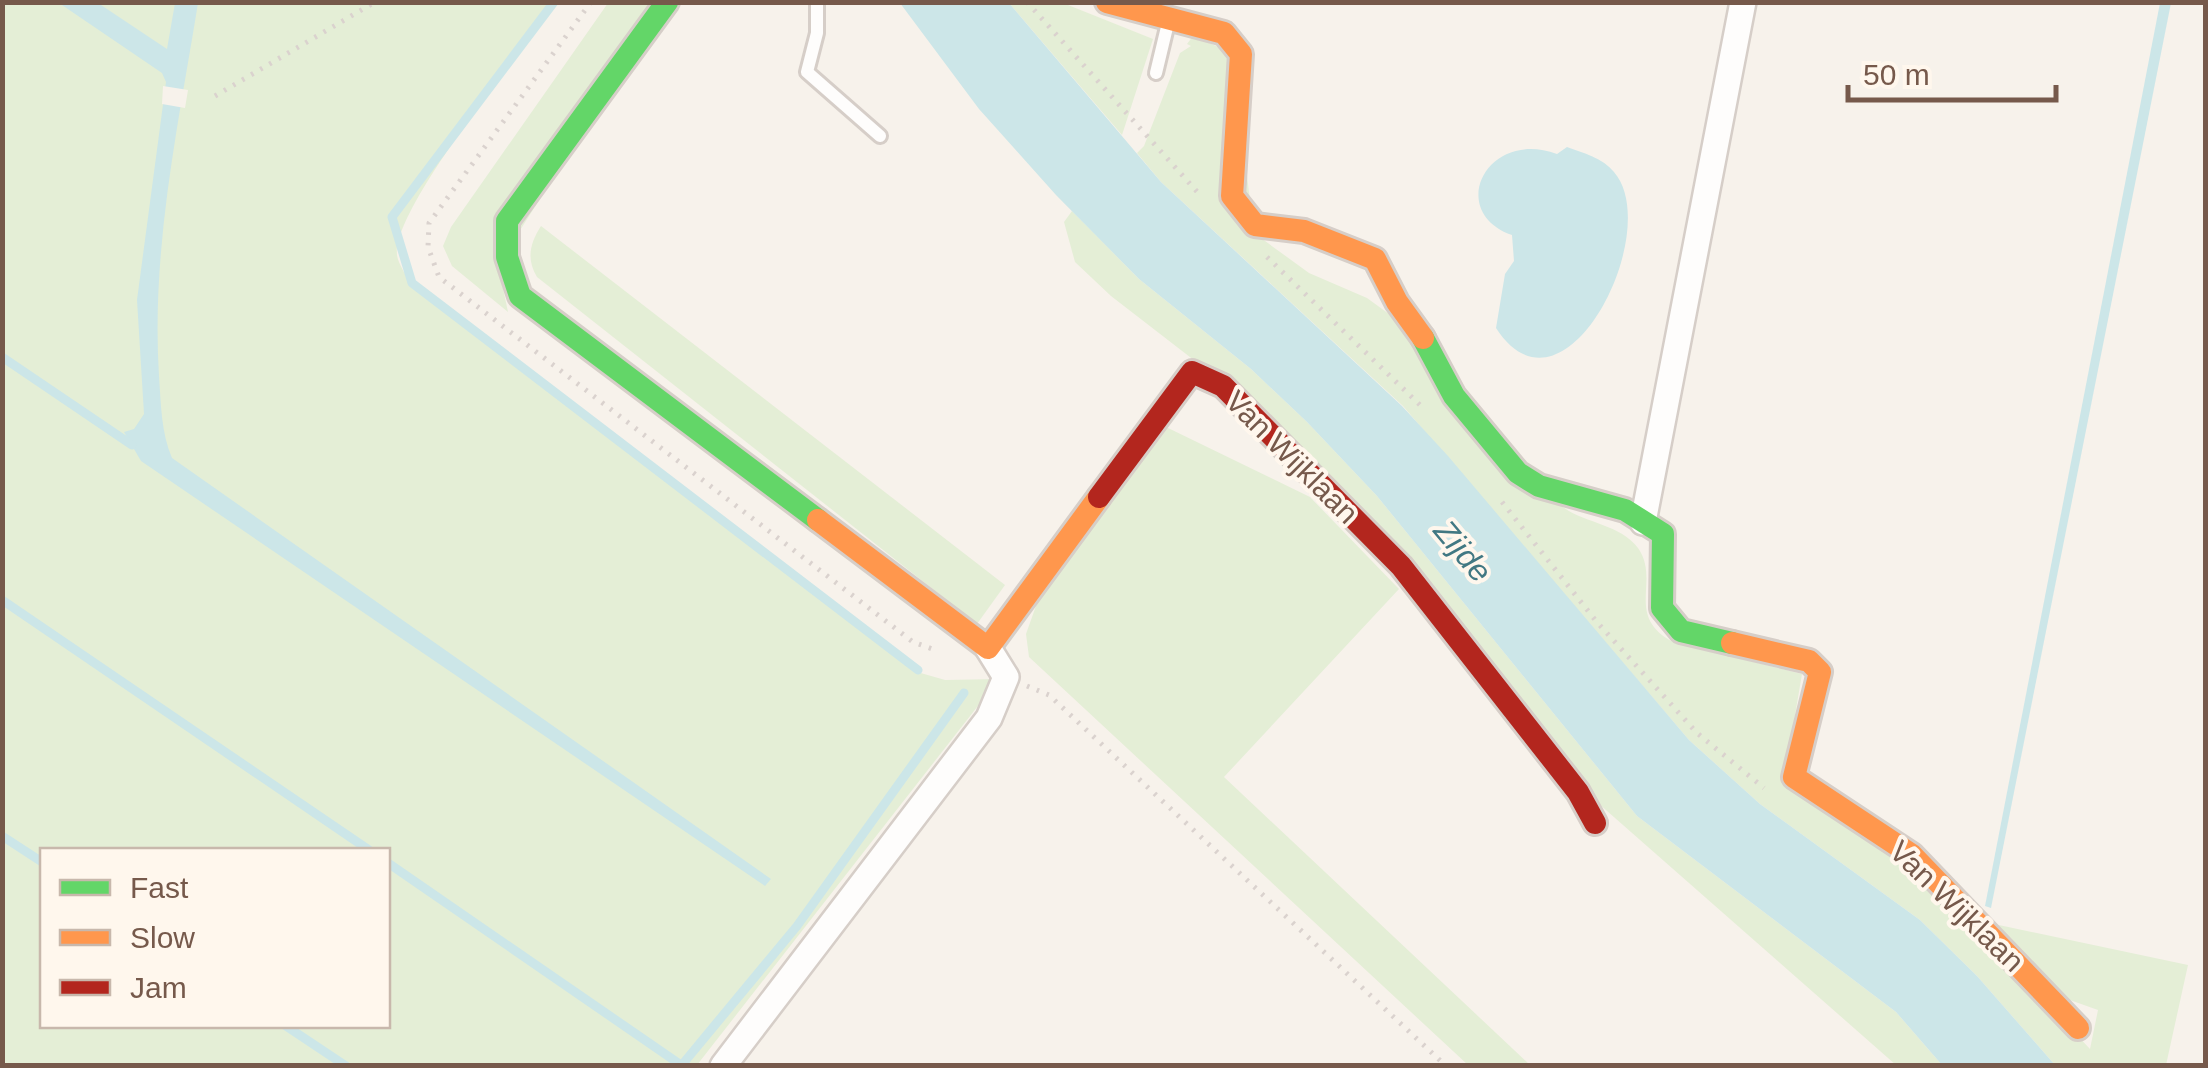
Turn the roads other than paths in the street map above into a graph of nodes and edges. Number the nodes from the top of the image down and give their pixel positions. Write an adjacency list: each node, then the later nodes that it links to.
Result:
1 (667, 2): 9 (street)
2 (818, 2): 7 (lane)
3 (1107, 2): 5 (street)
4 (1743, 2): 8 (street)
5 (1169, 20): 6 (lane); 8 (street)
6 (1156, 73)
7 (880, 136)
8 (1643, 522): 11 (street, Van Wijklaan)
9 (988, 648): 10 (street, Van Wijklaan); 12 (street)
10 (1595, 823)
11 (2078, 1028)
12 (723, 1066)

